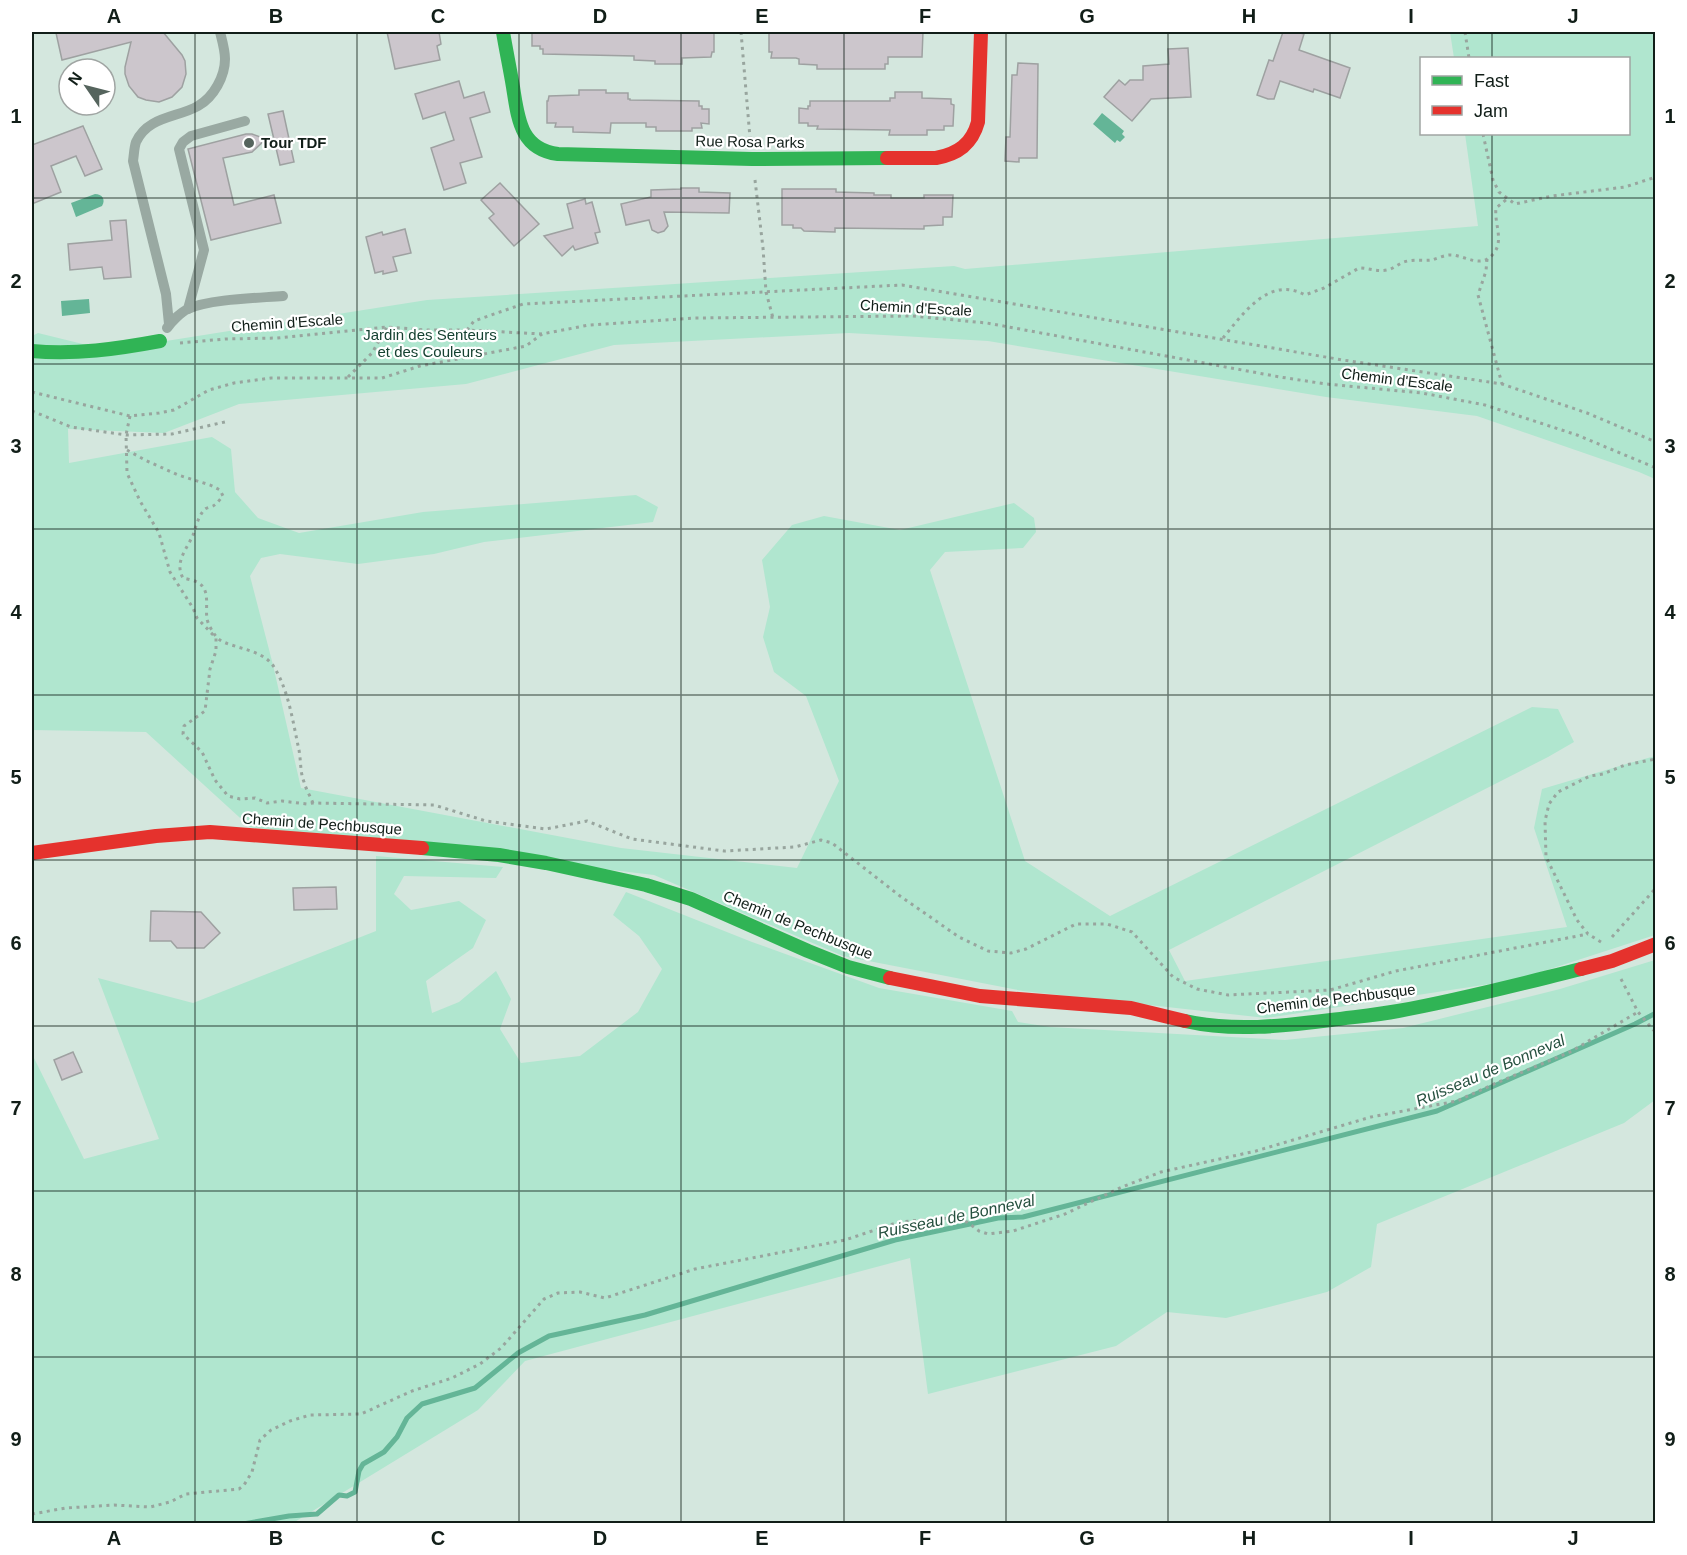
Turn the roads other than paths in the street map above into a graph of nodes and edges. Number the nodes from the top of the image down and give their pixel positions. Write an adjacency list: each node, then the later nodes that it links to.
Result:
1 (220, 32): 7 (lane)
2 (503, 32): 3 (street, Rue Rosa Parks)
3 (981, 32)
4 (245, 121): 6 (lane)
5 (283, 296): 6 (lane)
6 (188, 309): 7 (lane)
7 (169, 324): 8 (lane)
8 (160, 341): 9 (street)
9 (32, 351)
10 (32, 853): 11 (street, Chemin de Pechbusque)
11 (1656, 944)

